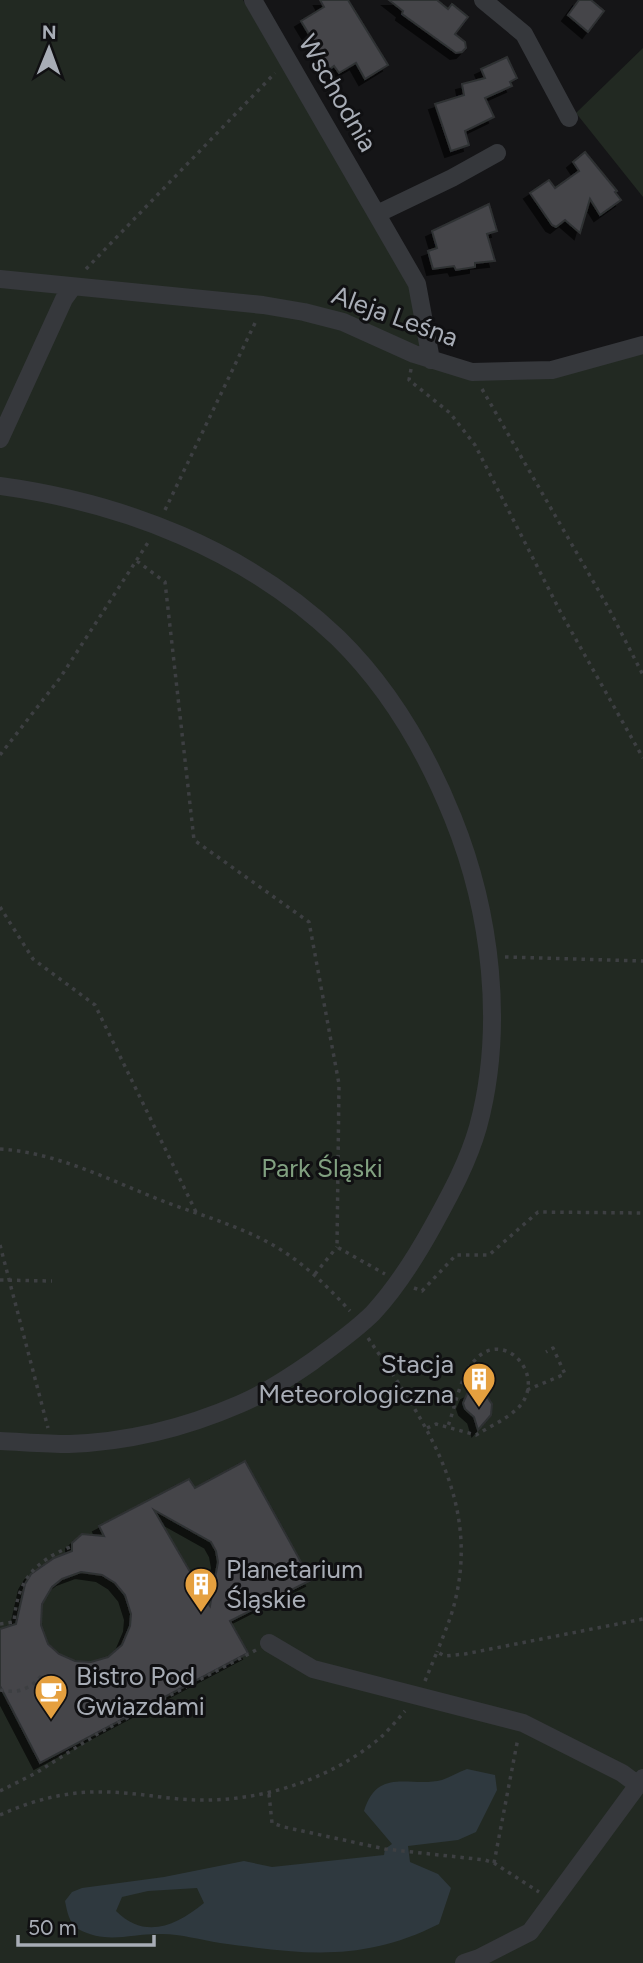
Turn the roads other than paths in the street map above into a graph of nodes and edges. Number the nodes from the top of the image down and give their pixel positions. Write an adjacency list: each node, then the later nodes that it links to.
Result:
1 (254, 0): 5 (street, Wschodnia)
2 (483, 0): 3 (street)
3 (569, 118)
4 (496, 153): 5 (street)
5 (377, 214): 9 (street, Wschodnia)
6 (0, 279): 7 (street, Aleja Leśna)
7 (72, 288): 9 (street, Aleja Leśna); 10 (street)
8 (643, 345): 9 (street, Aleja Leśna)
9 (431, 360)
10 (0, 439)
11 (0, 486): 12 (street)
12 (0, 1441)
13 (269, 1643): 14 (street)
14 (640, 1782): 15 (street)
15 (464, 1963)

